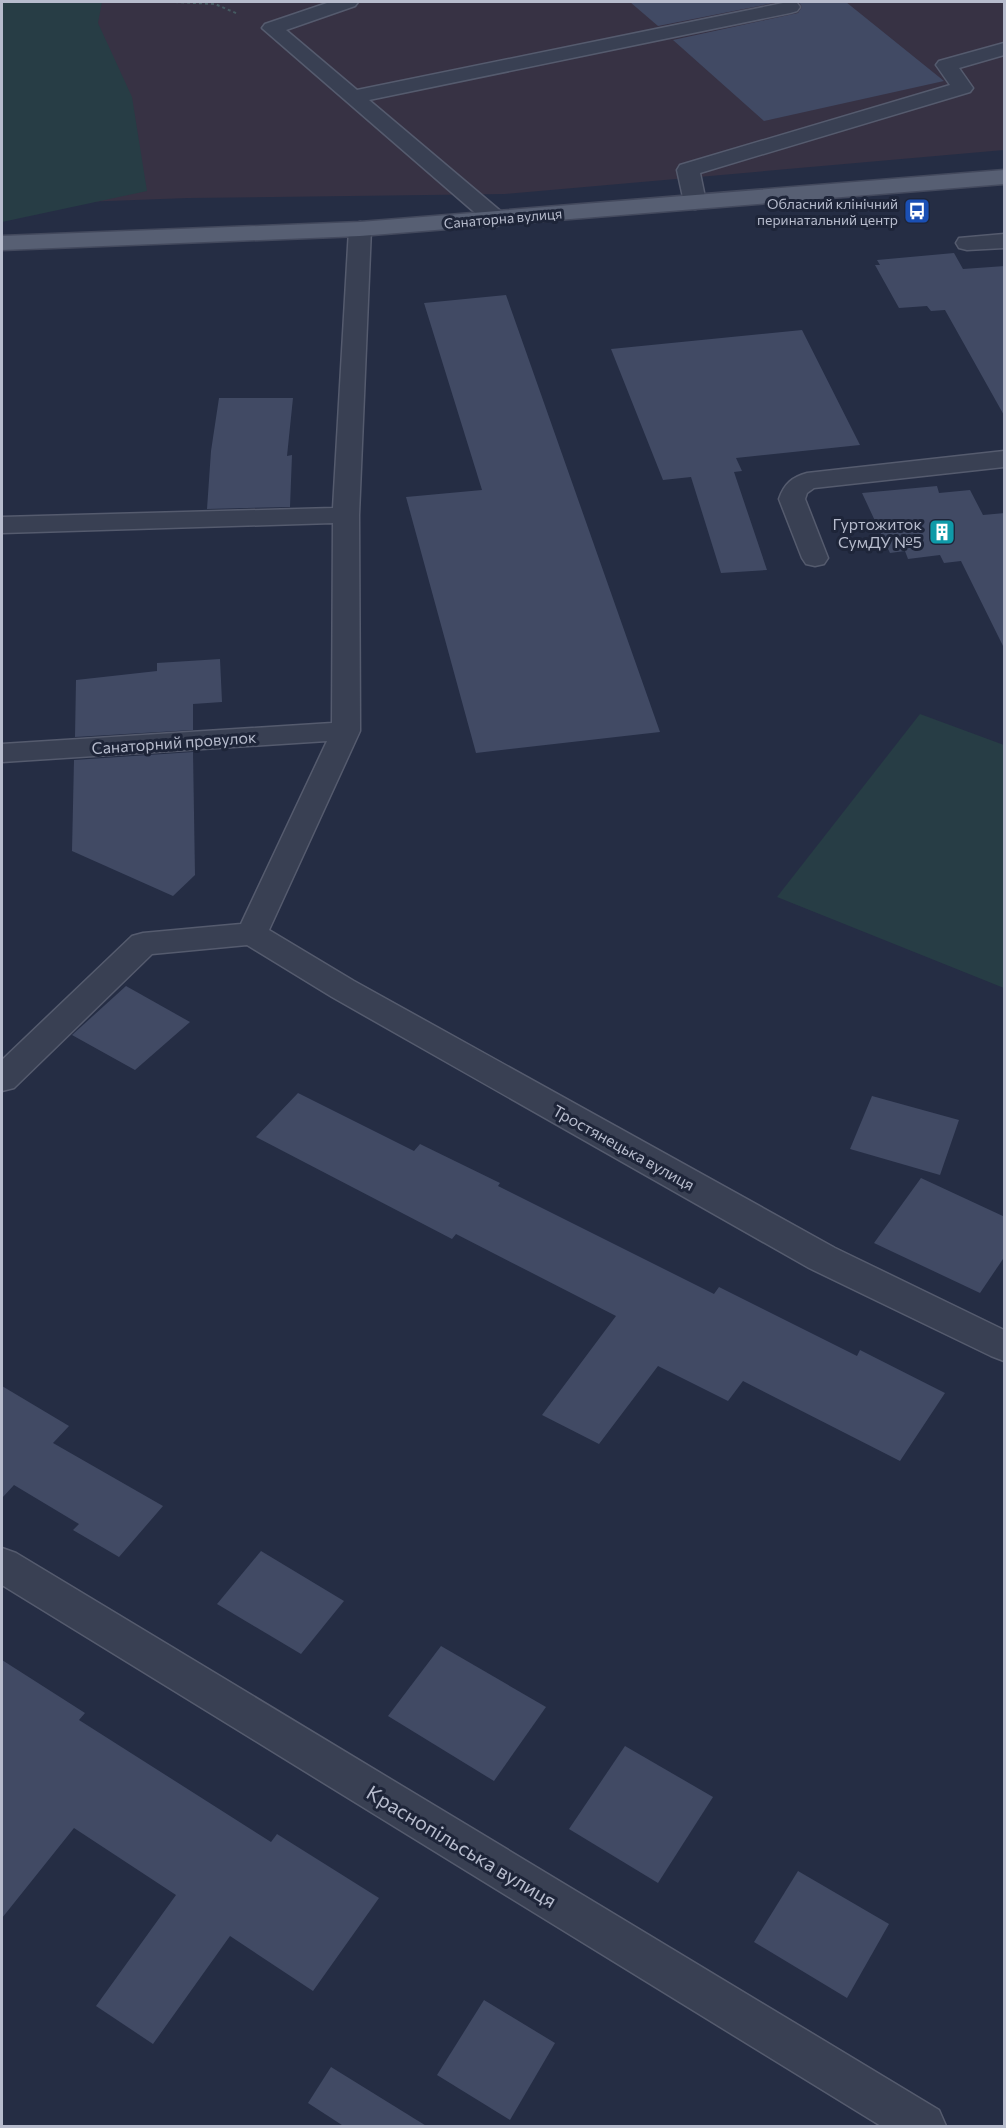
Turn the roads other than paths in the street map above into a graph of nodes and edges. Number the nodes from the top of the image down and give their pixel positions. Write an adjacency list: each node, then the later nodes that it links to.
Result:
1 (348, 2): 4 (street)
2 (790, 7): 4 (street)
3 (1005, 50): 6 (street)
4 (352, 97): 7 (street)
5 (1005, 177): 6 (main road, Санаторна вулиця)
6 (695, 202): 7 (main road, Санаторна вулиця)
7 (496, 219): 8 (main road, Санаторна вулиця)
8 (360, 229): 10 (main road, Санаторна вулиця); 13 (street)
9 (1005, 241): 11 (street)
10 (2, 243)
11 (967, 243)
12 (1005, 459): 15 (street)
13 (346, 514): 14 (street); 16 (street)
14 (2, 525)
15 (815, 558)
16 (346, 731): 17 (street, Санаторний провулок); 18 (street)
17 (2, 753)
18 (252, 934): 19 (street); 20 (street, Тростянецька вулиця)
19 (2, 1079)
20 (1005, 1346)
21 (2, 1564): 22 (street, Краснопільська вулиця)
22 (923, 2127)

